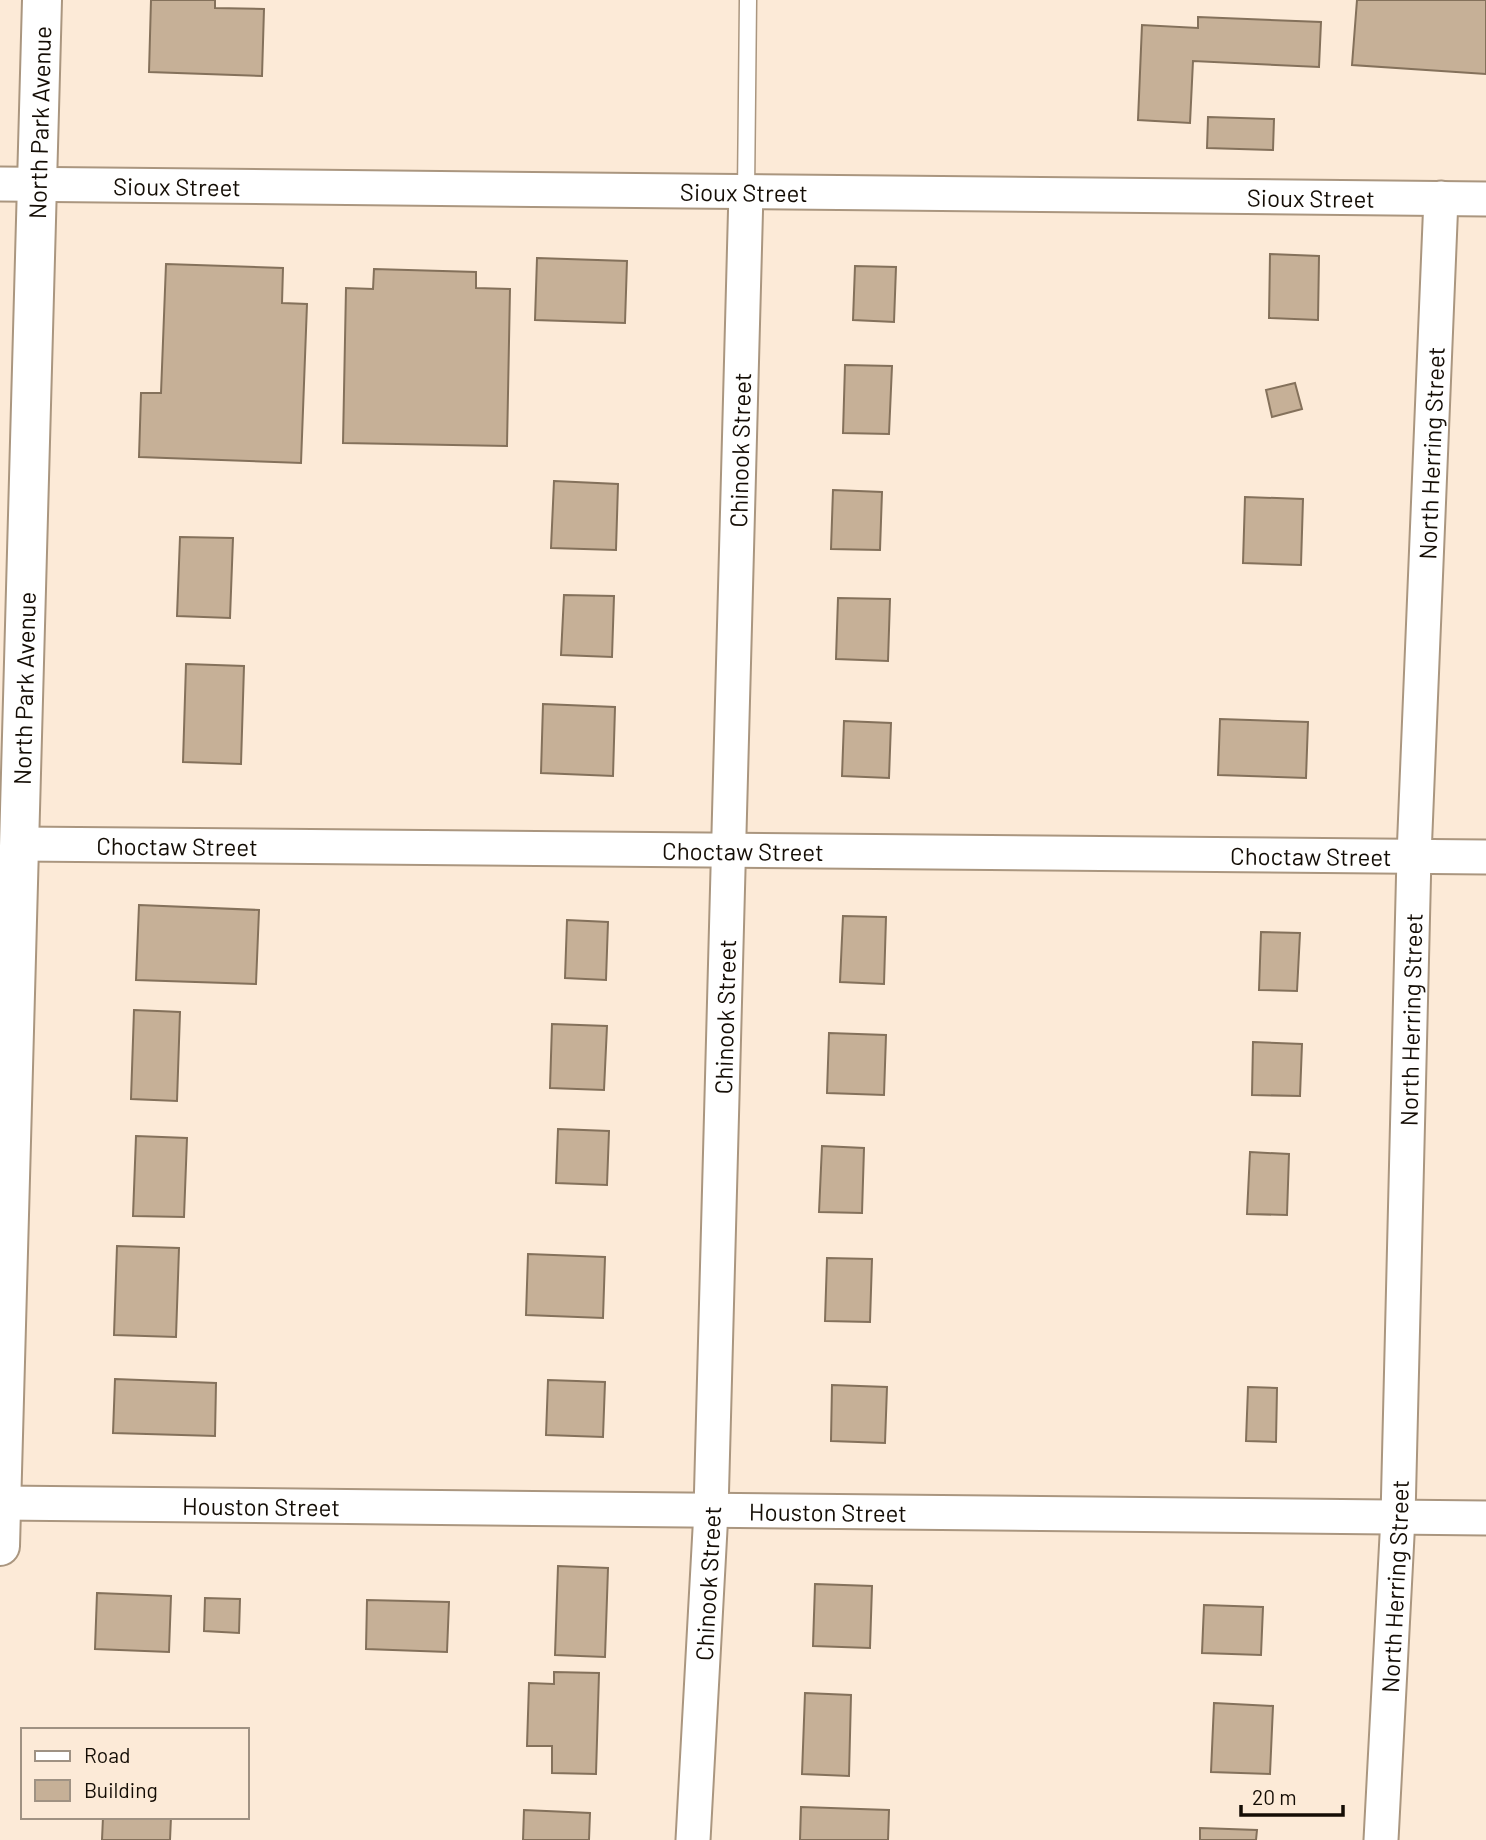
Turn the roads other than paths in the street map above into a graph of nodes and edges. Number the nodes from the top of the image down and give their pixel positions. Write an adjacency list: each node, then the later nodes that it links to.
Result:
1 (42, 0): 4 (street, North Park Avenue)
2 (748, 0): 5 (lane)
3 (0, 184): 4 (street, Sioux Street)
4 (38, 186): 5 (street, Sioux Street); 8 (street, North Park Avenue)
5 (746, 192): 6 (street, Sioux Street); 9 (street, Chinook Street)
6 (1441, 198): 7 (street, Sioux Street); 10 (street, North Herring Street)
7 (1486, 199)
8 (10, 844): 9 (street, Choctaw Street); 12 (street, North Park Avenue)
9 (727, 850): 10 (street, Choctaw Street); 13 (street, Chinook Street)
10 (1414, 856): 11 (street, Choctaw Street); 14 (street, North Herring Street)
11 (1486, 857)
12 (1, 1503): 13 (street, Houston Street); 16 (street, North Park Avenue)
13 (711, 1511): 14 (street, Houston Street); 17 (street, Chinook Street)
14 (1398, 1517): 15 (street, Houston Street); 18 (street, North Herring Street)
15 (1486, 1518)
16 (0, 1546)
17 (693, 1840)
18 (1381, 1840)

